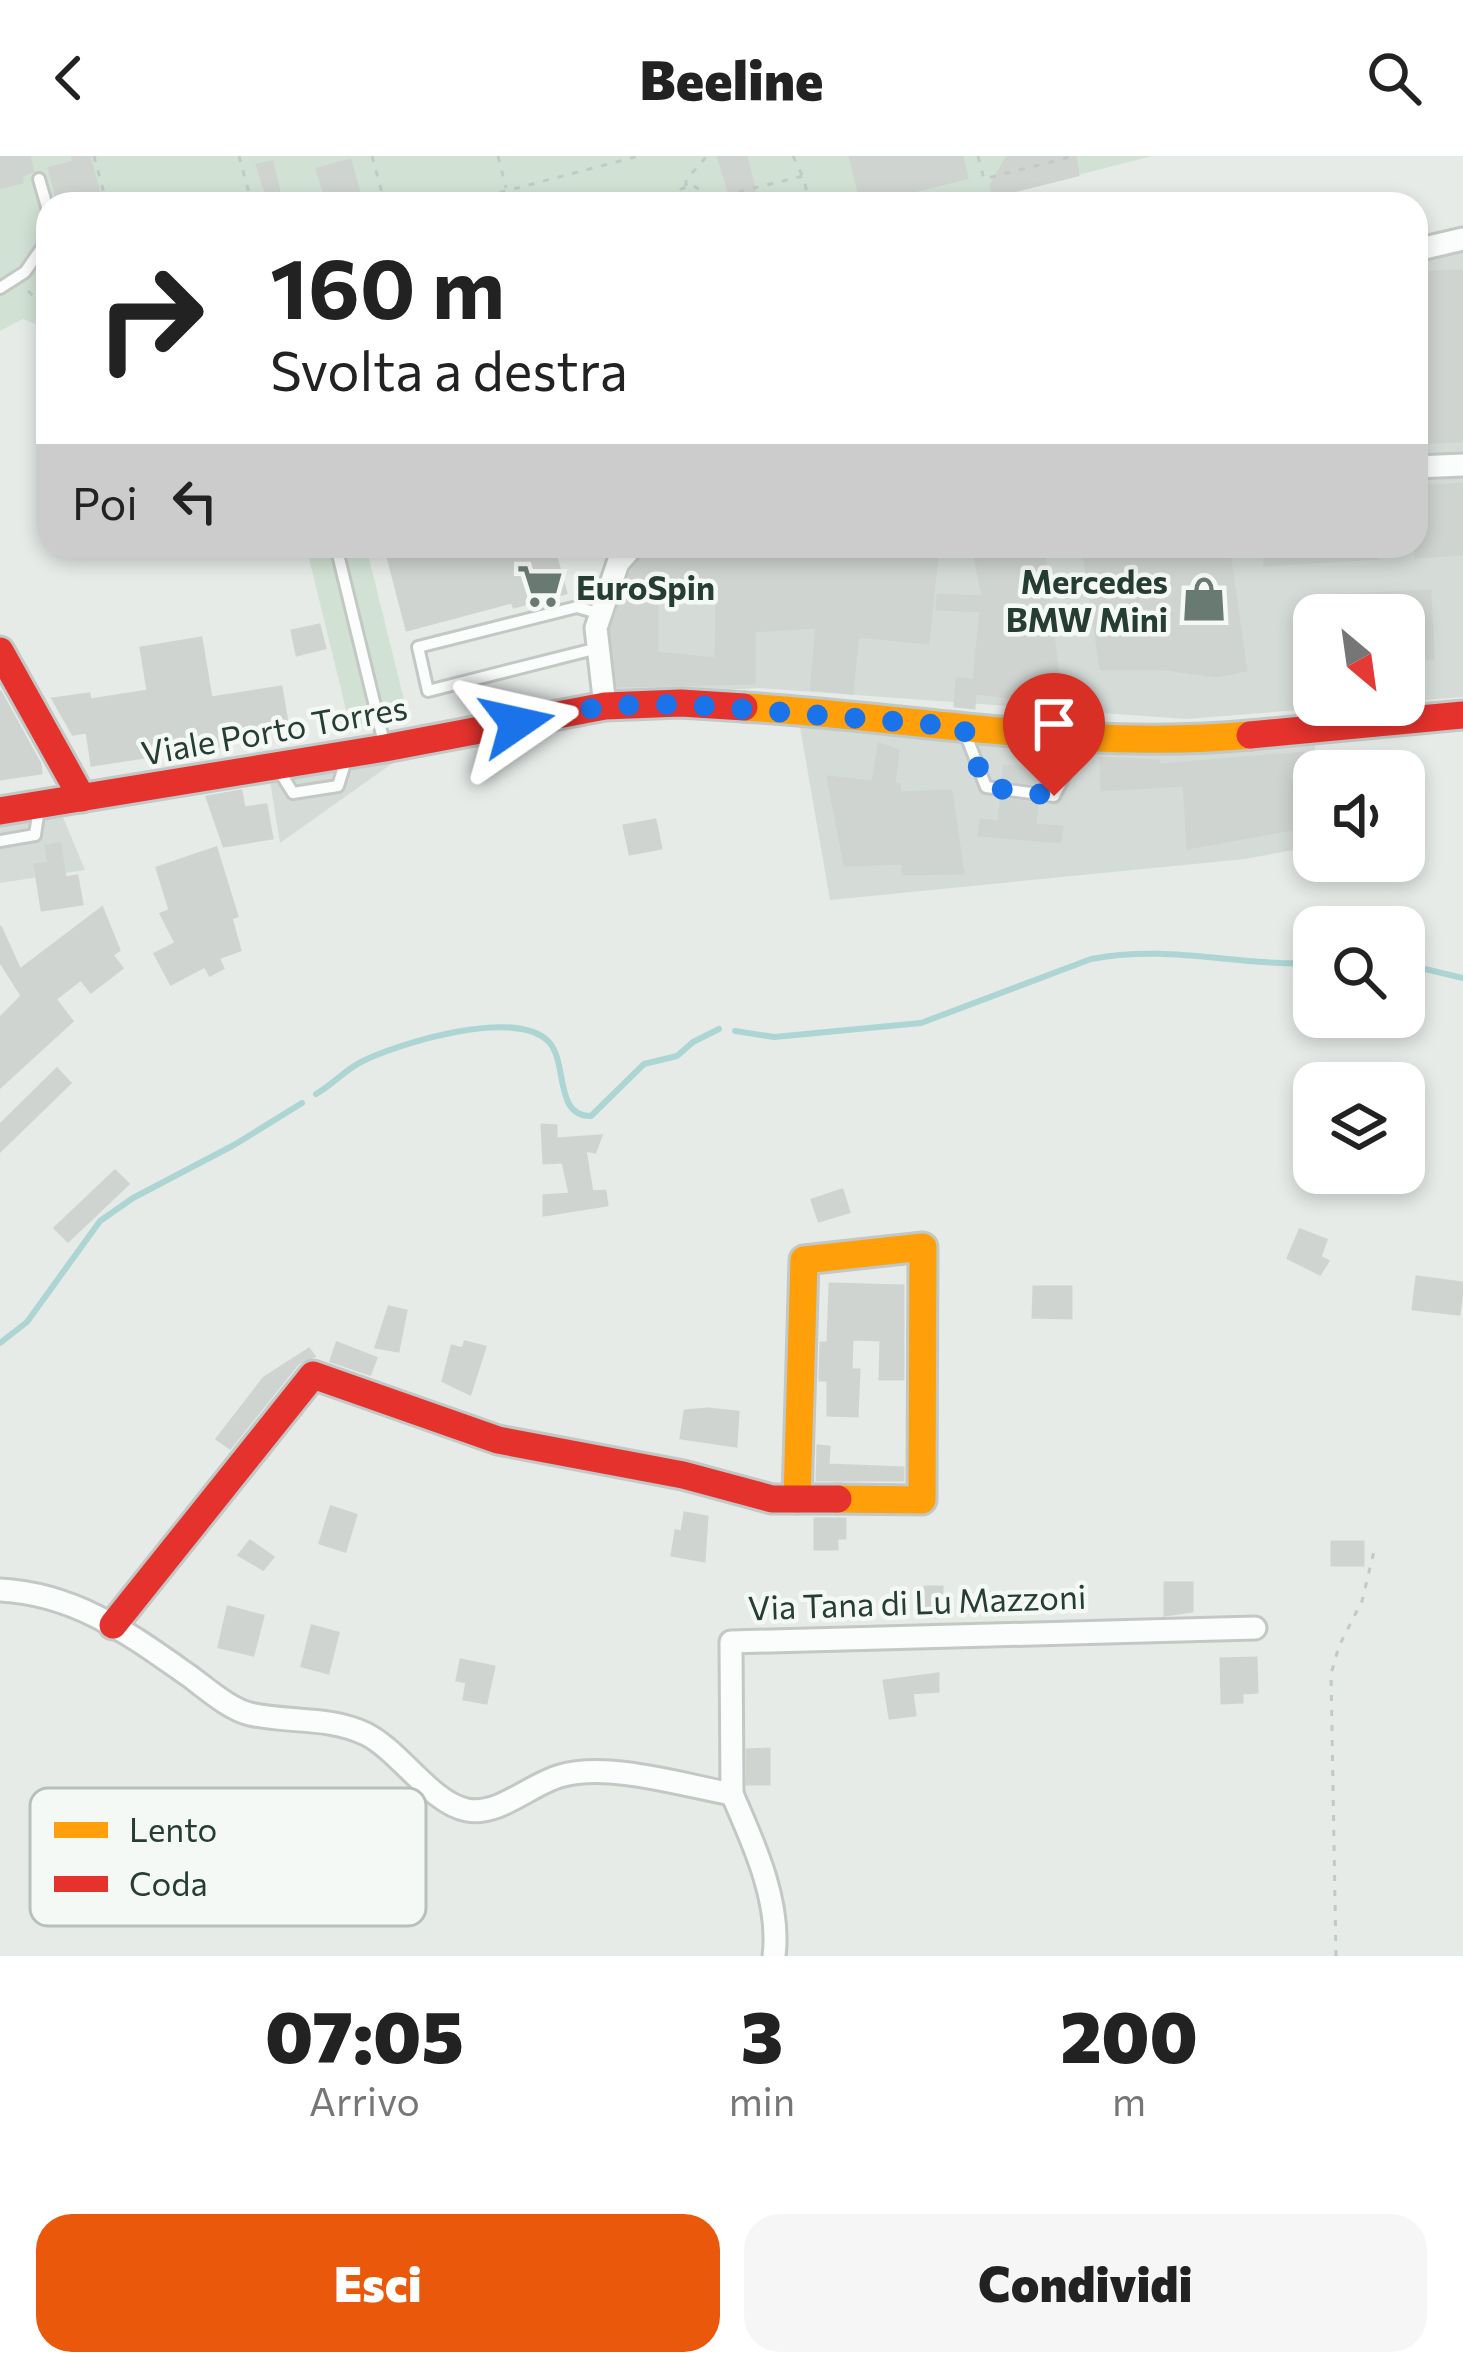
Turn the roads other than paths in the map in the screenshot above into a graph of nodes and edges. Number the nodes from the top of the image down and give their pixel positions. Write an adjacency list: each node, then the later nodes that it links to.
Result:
1 (39, 179): 2 (lane)
2 (43, 192)
3 (1463, 238): 4 (street)
4 (1428, 247)
5 (36, 255): 6 (lane)
6 (0, 288)
7 (1463, 465): 8 (street)
8 (1428, 466)
9 (339, 558): 18 (lane)
10 (622, 558): 11 (street)
11 (601, 614): 12 (street); 12 (lane)
12 (598, 648): 14 (street)
13 (0, 651): 19 (main road)
14 (605, 706): 16 (main road, Viale Porto Torres); 18 (main road, Viale Porto Torres)
15 (1463, 718): 17 (main road, Viale Porto Torres)
16 (963, 727): 17 (main road, Viale Porto Torres); 17 (lane)
17 (1084, 738)
18 (385, 748): 19 (main road, Viale Porto Torres)
19 (82, 798): 20 (main road, Viale Porto Torres)
20 (40, 804): 21 (main road, Viale Porto Torres); 22 (lane)
21 (0, 811)
22 (0, 841)
23 (797, 1499): 23 (main road); 25 (main road)
24 (0, 1590): 25 (street)
25 (113, 1625): 27 (street)
26 (1255, 1628): 27 (street, Via Tana di Lu Mazzoni)
27 (732, 1794): 28 (street, Via Tana di Lu Mazzoni)
28 (774, 1956)

